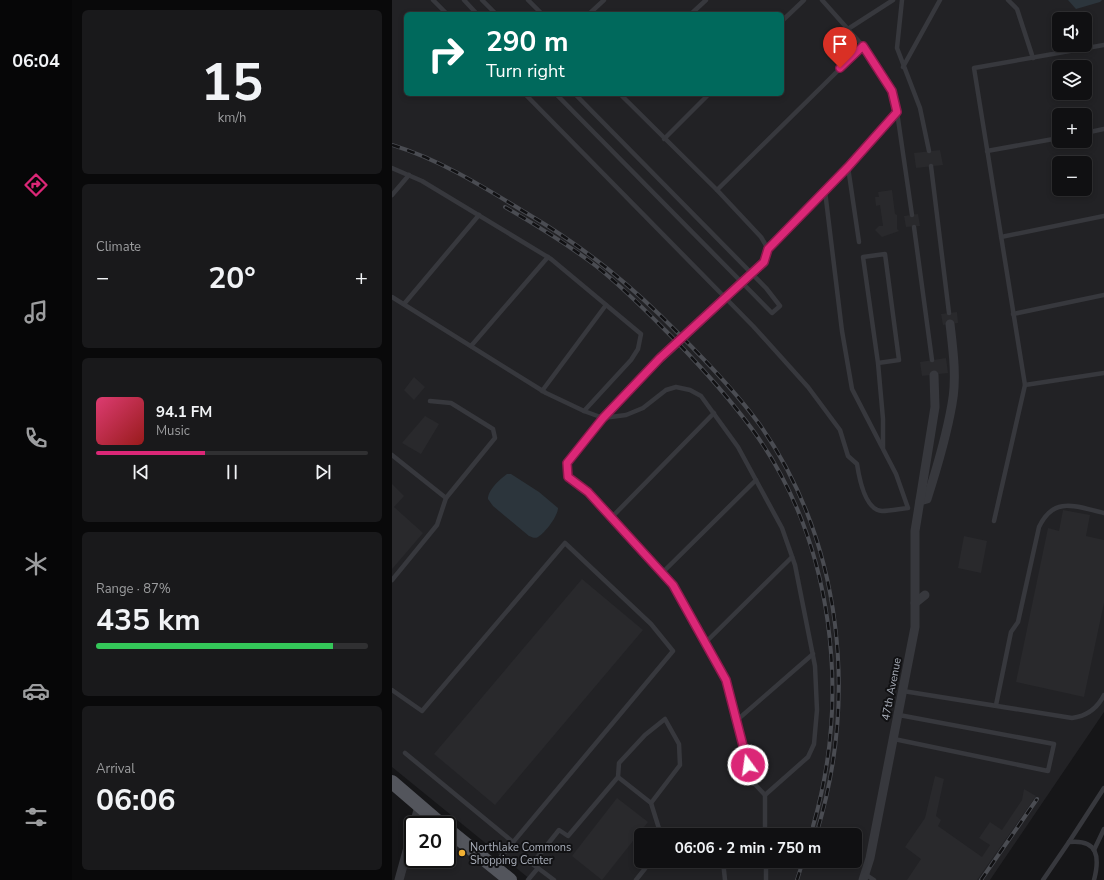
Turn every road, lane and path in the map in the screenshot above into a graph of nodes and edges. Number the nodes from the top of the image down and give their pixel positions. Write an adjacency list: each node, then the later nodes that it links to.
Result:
1 (433, 0): 13 (lane)
2 (464, 0): 14 (lane)
3 (482, 0): 15 (lane)
4 (529, 0): 16 (lane)
5 (604, 0): 17 (lane)
6 (706, 0): 18 (lane)
7 (804, 0): 19 (lane)
8 (822, 0): 20 (lane)
9 (893, 0): 20 (lane)
10 (902, 0): 24 (lane)
11 (940, 0): 24 (lane)
12 (1008, 0): 23 (lane)
13 (445, 12)
14 (475, 12)
15 (494, 12)
16 (540, 12)
17 (591, 12)
18 (693, 12)
19 (784, 20)
20 (848, 29): 22 (lane)
21 (1104, 45): 23 (lane)
22 (863, 46): 30 (lane); 41 (lane)
23 (1033, 58): 36 (lane)
24 (903, 67): 35 (lane)
25 (527, 96): 57 (lane)
26 (558, 96): 54 (lane)
27 (577, 96): 53 (lane)
28 (622, 96): 33 (lane)
29 (707, 96): 33 (lane)
30 (897, 112): 38 (lane); 45 (lane)
31 (1104, 129): 32 (lane)
32 (1092, 132)
33 (664, 139): 41 (lane)
34 (1052, 139): 36 (lane)
35 (929, 151)
36 (987, 151): 48 (lane)
37 (931, 166): 60 (lane)
38 (848, 167): 42 (lane); 49 (lane)
39 (392, 168): 40 (lane)
40 (409, 175): 43 (lane); 44 (lane)
41 (717, 190): 50 (lane)
42 (825, 190): 50 (lane); 75 (lane)
43 (392, 196)
44 (479, 215): 51 (lane); 58 (lane)
45 (912, 215)
46 (1104, 216): 48 (lane)
47 (914, 227): 65 (lane)
48 (1001, 237): 61 (lane)
49 (860, 242)
50 (768, 249): 52 (lane)
51 (548, 257): 59 (lane); 63 (lane)
52 (764, 262): 53 (street)
53 (751, 273): 54 (street); 54 (lane)
54 (742, 282): 57 (street)
55 (1104, 295): 61 (lane)
56 (392, 297): 58 (lane)
57 (726, 298): 64 (street); 80 (lane)
58 (404, 304): 63 (lane)
59 (606, 305): 70 (lane); 72 (lane)
60 (949, 313)
61 (1013, 314): 69 (lane)
62 (950, 324): 79 (street, 47th Avenue)
63 (471, 346): 70 (lane)
64 (660, 358): 74 (lane)
65 (932, 360)
66 (878, 363): 66 (lane); 75 (lane)
67 (1103, 374): 69 (lane)
68 (934, 375): 79 (street, 47th Avenue)
69 (1025, 385): 83 (lane)
70 (542, 391): 72 (lane)
71 (430, 401): 78 (lane)
72 (584, 411): 74 (lane)
73 (714, 413): 74 (lane); 77 (lane); 82 (lane)
74 (603, 418): 82 (lane)
75 (883, 449): 80 (lane)
76 (392, 455): 78 (lane)
77 (756, 480): 84 (lane); 85 (lane)
78 (446, 498): 86 (lane)
79 (919, 505): 80 (lane); 88 (street, 47th Avenue)
80 (908, 508)
81 (1104, 513): 94 (lane)
82 (611, 518): 85 (lane)
83 (994, 521)
84 (792, 556): 89 (lane); 90 (lane)
85 (662, 573): 89 (lane)
86 (392, 580)
87 (925, 595): 88 (street)
88 (915, 603): 92 (street, 47th Avenue)
89 (705, 643): 96 (lane)
90 (813, 654): 96 (lane); 102 (lane)
91 (392, 690): 111 (lane)
92 (904, 691): 94 (lane); 95 (street, 47th Avenue)
93 (1104, 695): 94 (lane)
94 (996, 705)
95 (899, 715): 97 (street, 47th Avenue); 97 (lane)
96 (736, 721): 102 (lane)
97 (894, 739): 120 (street, 47th Avenue)
98 (405, 753): 111 (lane)
99 (618, 777): 103 (lane); 103 (lane); 116 (lane)
100 (392, 782): 104 (main road)
101 (1104, 788): 112 (lane)
102 (765, 796): 108 (lane)
103 (651, 803): 107 (lane)
104 (419, 806): 105 (street); 106 (main road)
105 (416, 816)
106 (431, 816)
107 (659, 828)
108 (765, 828)
109 (1104, 829): 113 (lane)
110 (456, 836): 115 (main road)
111 (512, 842): 115 (lane)
112 (1069, 842): 113 (lane); 129 (lane)
113 (1094, 850): 130 (lane)
114 (404, 862): 121 (street)
115 (493, 866): 122 (main road)
116 (538, 868): 123 (lane); 124 (lane)
117 (645, 868): 125 (lane)
118 (724, 868): 126 (lane)
119 (766, 868): 127 (lane)
120 (864, 877): 128 (lane)
121 (399, 880)
122 (510, 880)
123 (528, 880)
124 (554, 880)
125 (636, 880)
126 (725, 880)
127 (766, 880)
128 (874, 880)
129 (1043, 880)
130 (1094, 880)

